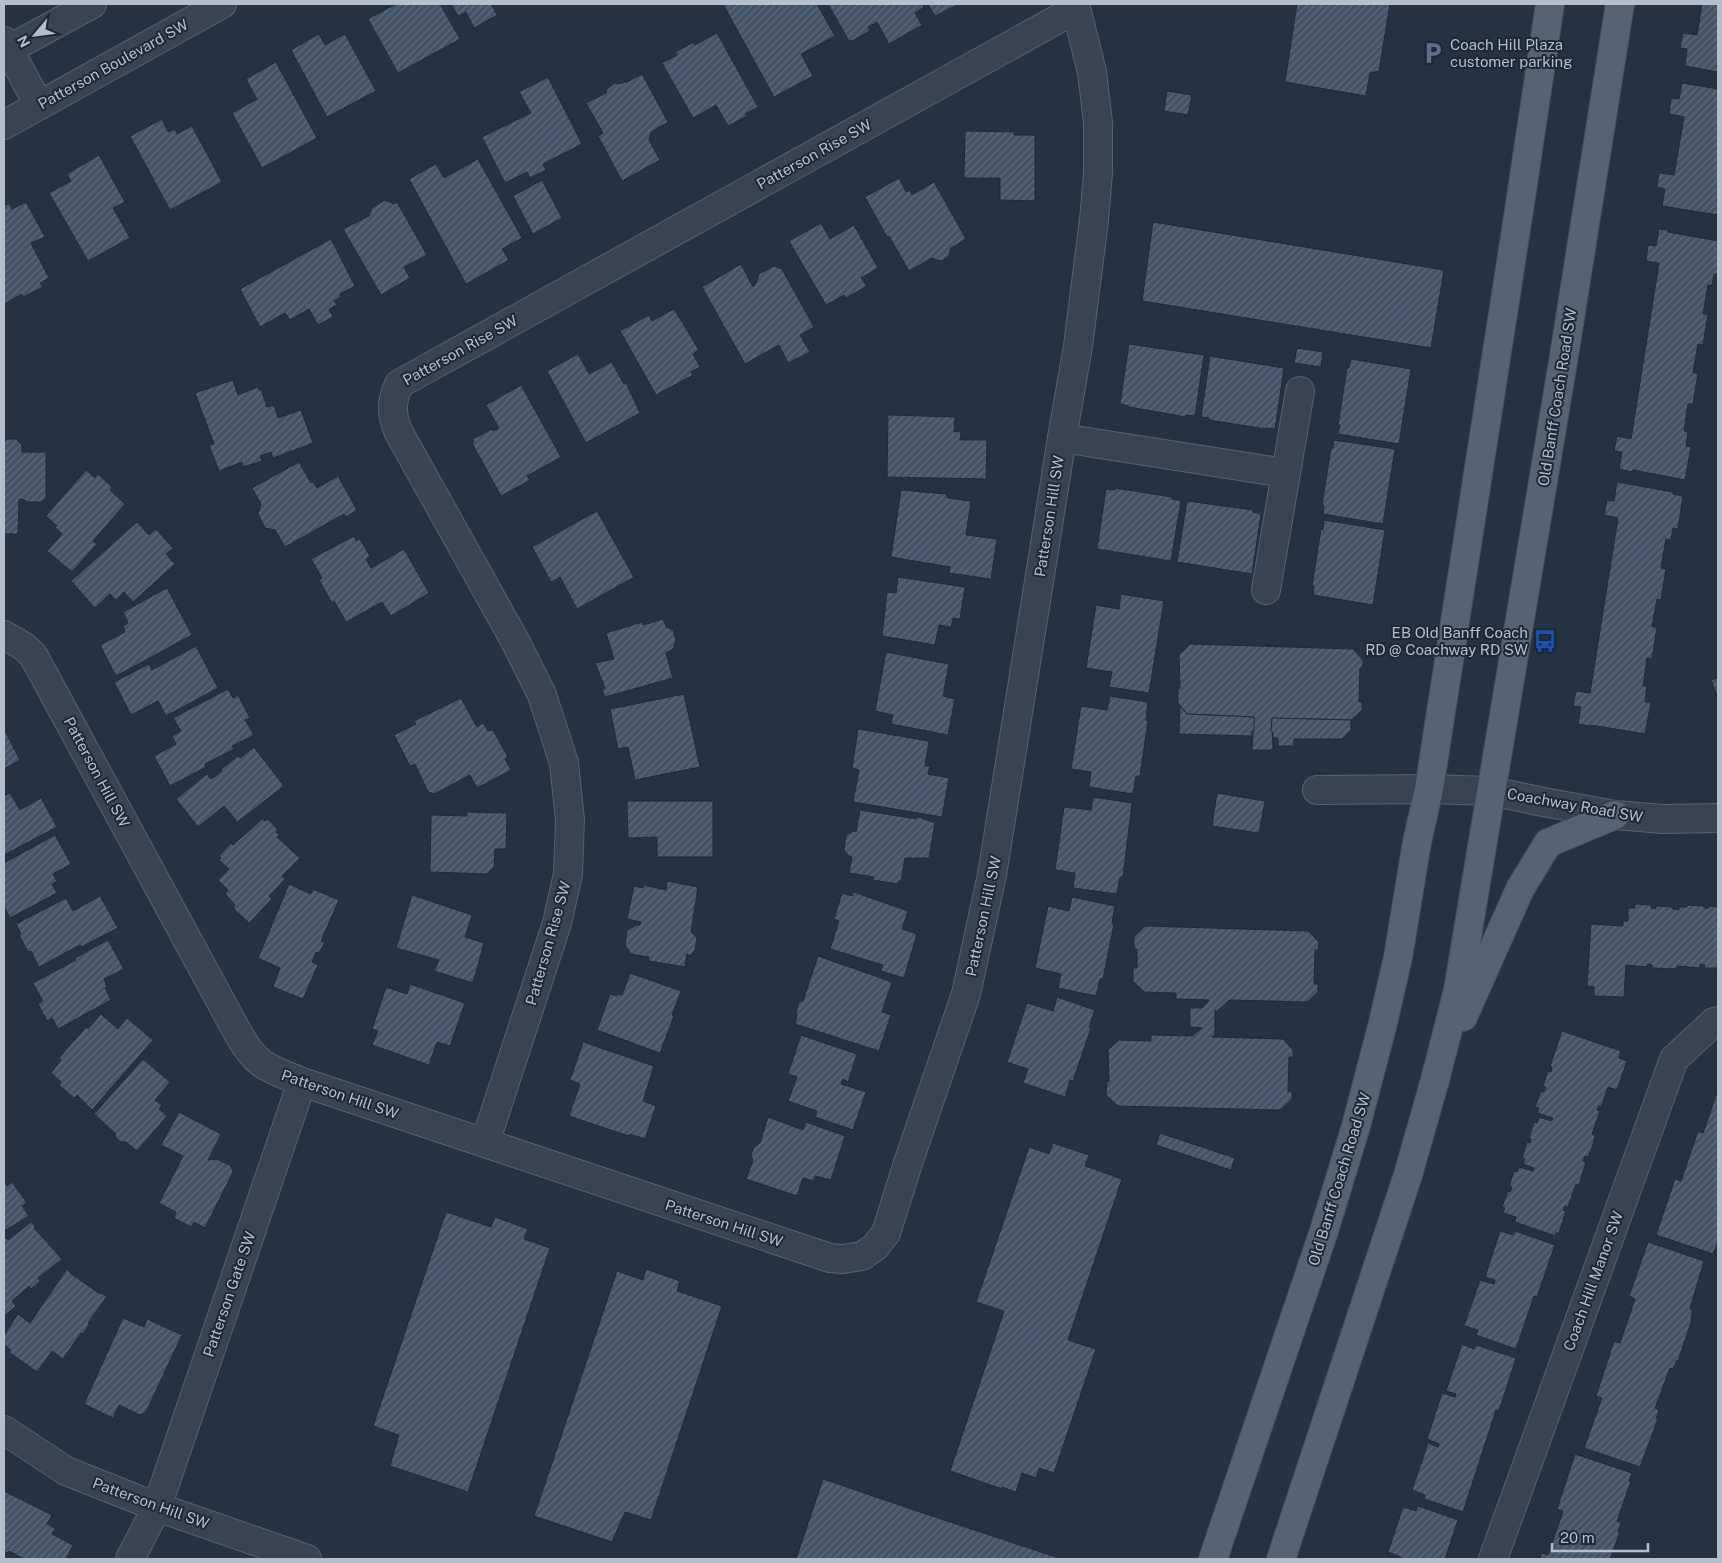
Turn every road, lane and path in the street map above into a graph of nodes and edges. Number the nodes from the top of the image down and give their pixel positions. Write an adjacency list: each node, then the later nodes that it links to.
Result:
1 (92, 4): 6 (street)
2 (222, 4): 7 (street, Patterson Boulevard SW)
3 (1550, 4): 14 (main road, Old Banff Coach Road SW)
4 (1620, 4): 16 (main road, Old Banff Coach Road SW)
5 (1076, 6): 10 (street, Patterson Hill SW); 22 (street, Patterson Rise SW)
6 (5, 47): 7 (street)
7 (39, 105): 8 (street, Patterson Boulevard SW)
8 (4, 124)
9 (1300, 391): 11 (street)
10 (1062, 438): 11 (street, Patterson Hill SW); 22 (street, Patterson Hill SW)
11 (1285, 473): 12 (street)
12 (1266, 590)
13 (4, 635): 21 (street, Patterson Hill SW)
14 (1429, 789): 15 (street); 16 (street); 27 (main road, Old Banff Coach Road SW)
15 (1316, 790)
16 (1492, 791): 17 (street, Coachway Road SW); 20 (main road, Old Banff Coach Road SW)
17 (1615, 815): 18 (street, Coachway Road SW); 20 (main road)
18 (1718, 818)
19 (1718, 1021): 29 (street, Coach Hill Manor SW)
20 (1435, 1080): 28 (main road, Old Banff Coach Road SW)
21 (302, 1082): 22 (street, Patterson Hill SW); 24 (street, Patterson Gate SW)
22 (485, 1143)
23 (4, 1430): 24 (street, Patterson Hill SW)
24 (157, 1507): 25 (street, Patterson Gate SW); 26 (street, Patterson Hill SW)
25 (130, 1559)
26 (307, 1559)
27 (1213, 1559)
28 (1281, 1559)
29 (1493, 1559)

